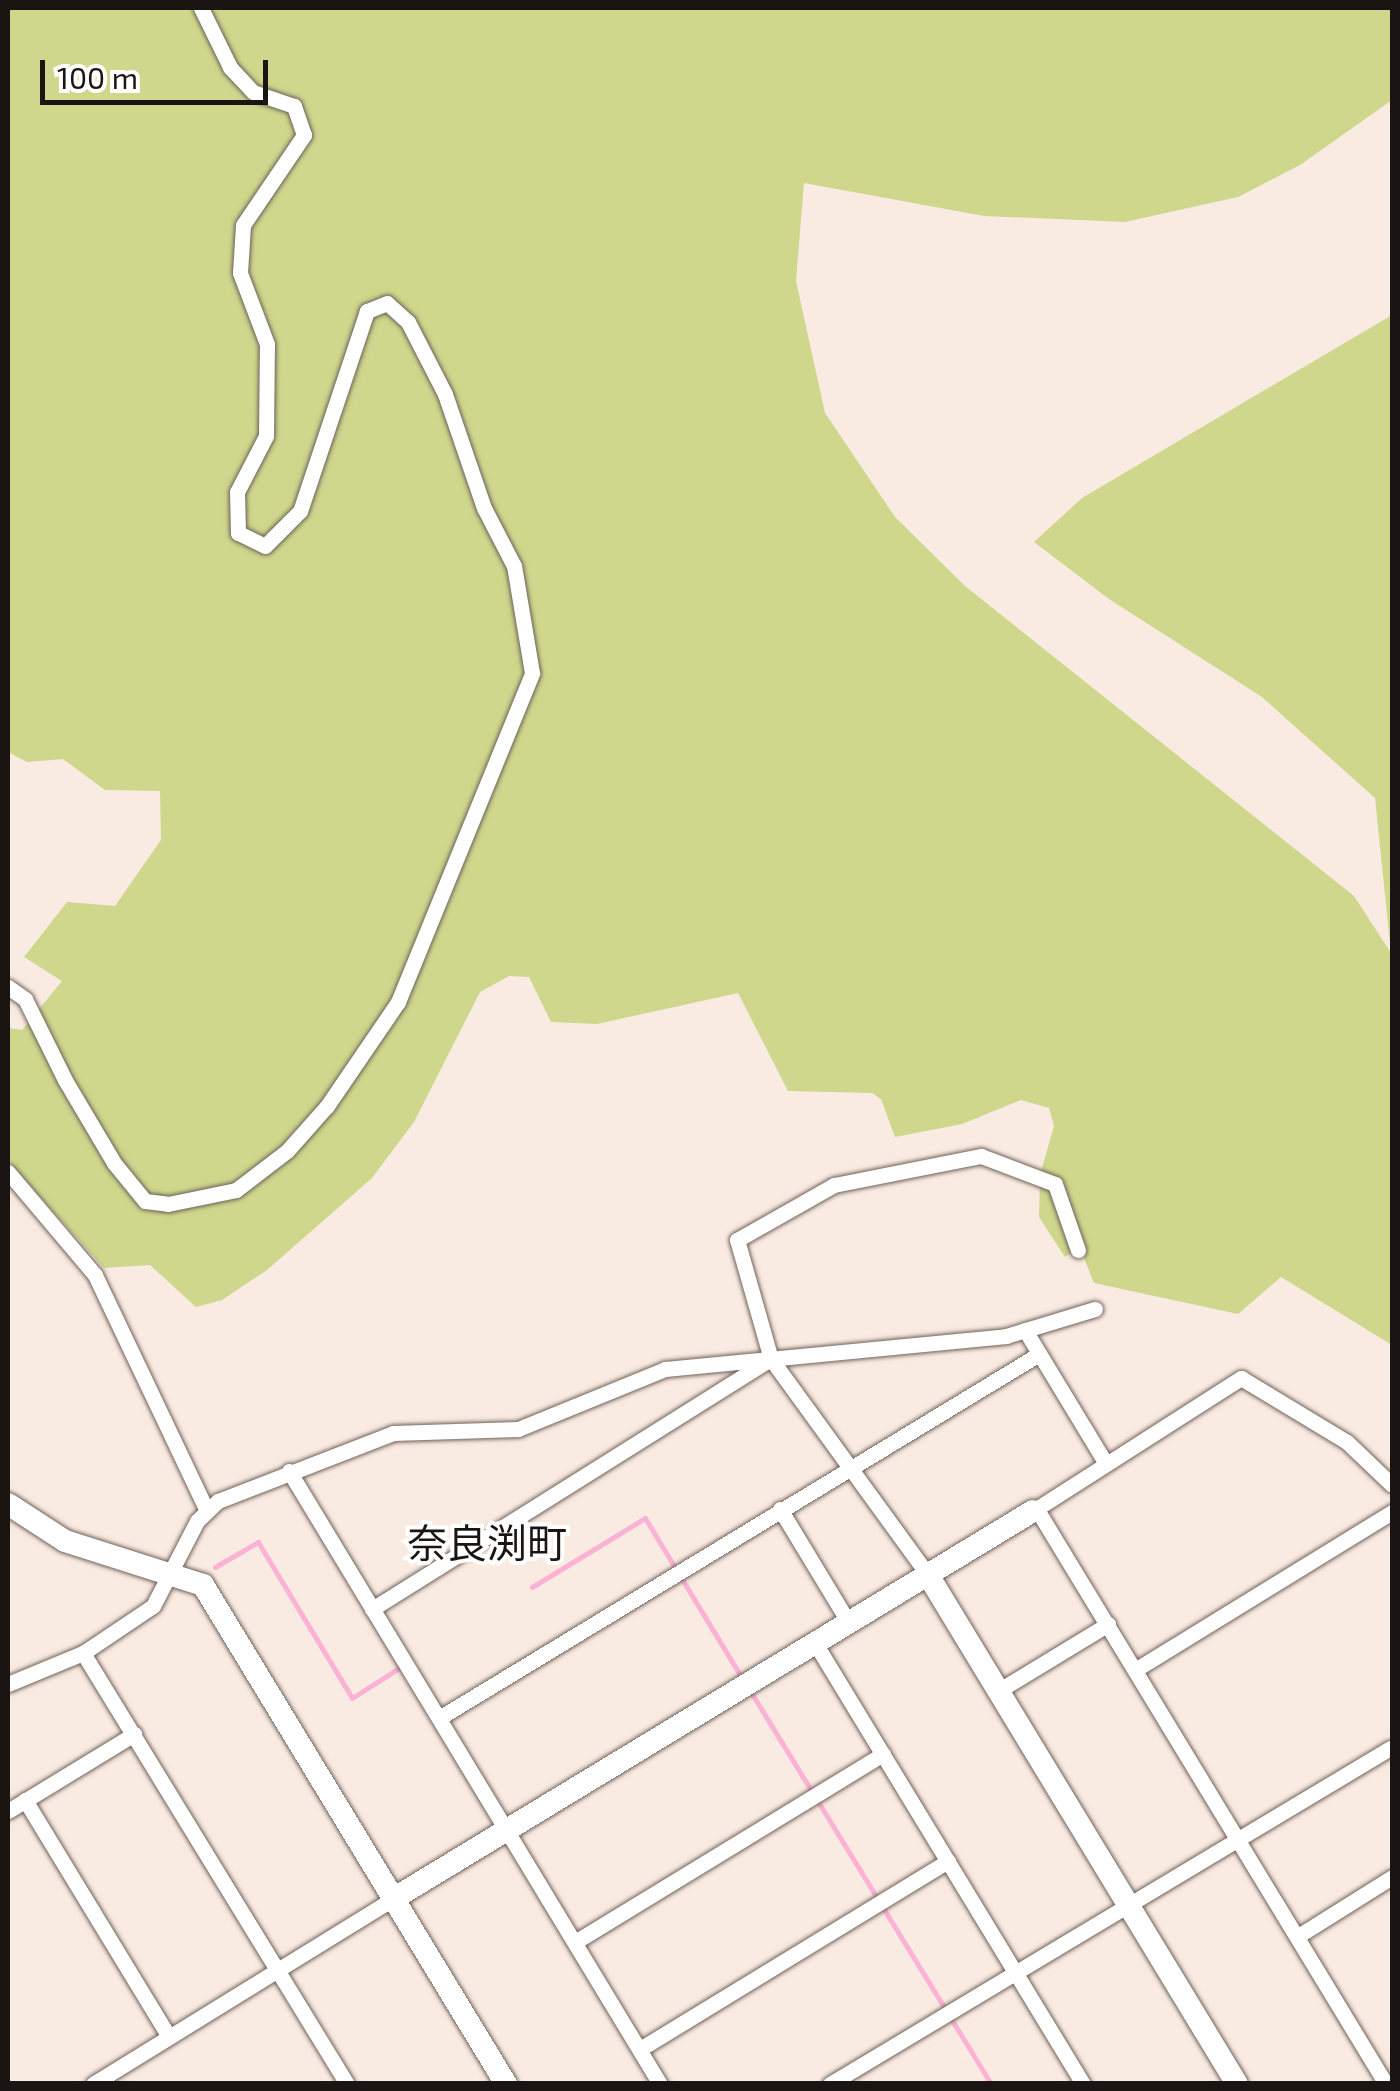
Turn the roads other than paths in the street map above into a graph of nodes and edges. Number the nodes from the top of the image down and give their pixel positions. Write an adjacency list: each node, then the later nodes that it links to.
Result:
1 (201, 8): 2 (street)
2 (8, 987)
3 (8, 1172): 14 (street)
4 (1078, 1250): 8 (street)
5 (1095, 1308): 6 (street)
6 (1025, 1330): 7 (street); 8 (street)
7 (1040, 1354): 9 (street); 10 (street)
8 (772, 1360): 10 (street); 11 (street); 20 (street)
9 (1105, 1462): 12 (street); 16 (street)
10 (850, 1468): 15 (street); 19 (street)
11 (289, 1471): 14 (street); 20 (street)
12 (1392, 1484)
13 (8, 1504): 18 (street)
14 (206, 1509): 18 (street)
15 (780, 1509): 21 (street); 28 (street)
16 (1034, 1510): 19 (street); 22 (street)
17 (1392, 1512): 25 (street)
18 (173, 1572): 24 (street); 38 (street)
19 (928, 1575): 21 (street); 27 (street)
20 (372, 1609): 28 (street)
21 (849, 1623): 23 (street)
22 (1108, 1624): 25 (street); 27 (street)
23 (815, 1643): 31 (street); 34 (street)
24 (82, 1653): 26 (street); 29 (street)
25 (1135, 1670): 35 (street)
26 (8, 1684)
27 (998, 1690): 39 (street)
28 (439, 1718): 34 (street)
29 (134, 1734): 32 (street); 42 (street)
30 (1390, 1748): 35 (street)
31 (883, 1754): 36 (street); 41 (street)
32 (25, 1800): 33 (street); 44 (street)
33 (8, 1811)
34 (507, 1830): 38 (street); 41 (street)
35 (1237, 1836): 39 (street); 40 (street)
36 (948, 1861): 43 (street); 45 (street)
37 (1392, 1878): 40 (street)
38 (393, 1899): 42 (street); 49 (street)
39 (1127, 1902): 43 (street); 52 (street)
40 (1298, 1936): 53 (street)
41 (575, 1942): 45 (street)
42 (278, 1970): 44 (street); 46 (street)
43 (1015, 1971): 48 (street); 51 (street)
44 (169, 2037): 47 (street)
45 (640, 2050): 50 (street)
46 (341, 2081)
47 (97, 2082)
48 (1078, 2082)
49 (506, 2084)
50 (660, 2084)
51 (830, 2084)
52 (1238, 2084)
53 (1386, 2084)

